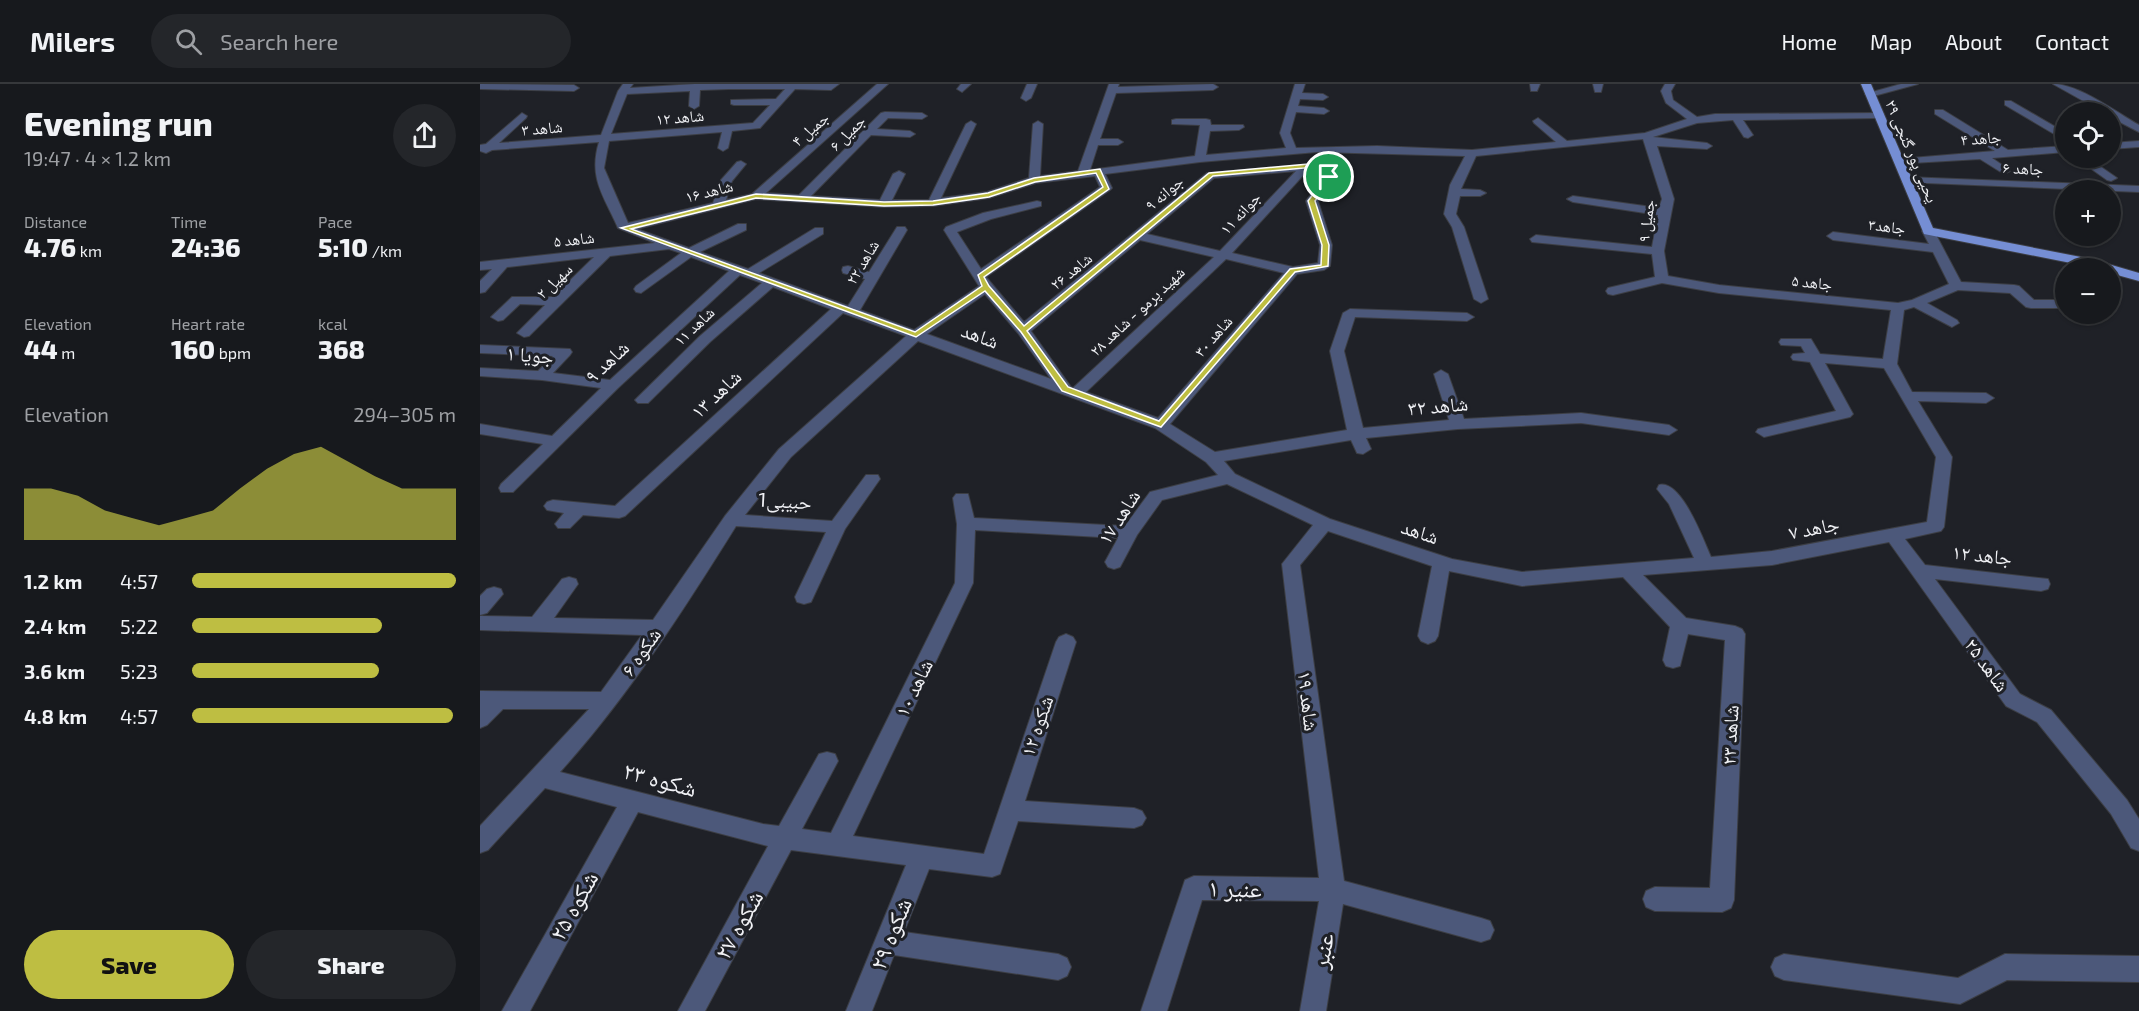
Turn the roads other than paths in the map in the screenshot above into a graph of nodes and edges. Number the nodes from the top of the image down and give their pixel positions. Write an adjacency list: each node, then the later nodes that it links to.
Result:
1 (834, 84): 11 (street)
2 (883, 84): 39 (street, جمیل ۴)
3 (1032, 84): 22 (street)
4 (1300, 84): 20 (street)
5 (1670, 84): 36 (street)
6 (1913, 84): 17 (street)
7 (2058, 84): 25 (street)
8 (480, 86): 9 (street)
9 (531, 86): 14 (street); 18 (street)
10 (763, 86): 11 (street); 12 (street)
11 (793, 86): 24 (street)
12 (695, 87): 15 (street); 27 (street)
13 (1113, 87): 16 (street); 52 (street)
14 (574, 88)
15 (625, 88): 50 (street)
16 (1172, 88): 19 (street)
17 (1868, 89): 31 (main road, یحیی پور گنجی ۲۹)
18 (520, 94)
19 (1197, 96)
20 (1298, 96): 21 (street); 28 (street)
21 (1323, 97)
22 (1026, 98)
23 (734, 102): 24 (street)
24 (778, 102): 43 (street, شاهد ۱۲)
25 (2090, 102)
26 (2008, 103): 47 (street)
27 (694, 106)
28 (1293, 109): 29 (street); 64 (street)
29 (1324, 111)
30 (1939, 112): 66 (street)
31 (1879, 115): 34 (street); 70 (main road, یحیی پور گنجی ۲۹)
32 (522, 116): 59 (street)
33 (922, 116): 44 (street, جمیل ۶)
34 (1736, 117): 36 (street); 49 (street)
35 (2121, 119): 46 (street)
36 (1695, 120): 51 (street)
37 (1538, 121): 54 (street)
38 (1176, 122): 45 (street)
39 (839, 123): 44 (street); 85 (street, جمیل ۴)
40 (970, 124): 88 (street)
41 (1038, 124): 80 (street)
42 (1239, 127): 45 (street)
43 (728, 128): 50 (street, شاهد ۱۲); 60 (street)
44 (874, 128): 48 (street); 86 (street, جمیل ۶)
45 (1205, 128): 69 (street)
46 (2139, 129)
47 (2055, 131)
48 (910, 134)
49 (1748, 135)
50 (606, 138): 59 (street, شاهد ۳); 62 (street)
51 (1648, 139): 54 (street, شاهد ۱۶); 58 (street); 92 (street, جمیل ۹)
52 (1093, 142): 53 (street); 77 (street)
53 (1118, 142)
54 (1564, 143): 65 (street, شاهد ۱۶)
55 (2139, 144): 56 (street)
56 (2121, 145)
57 (640, 146): 62 (street)
58 (1707, 146)
59 (485, 147): 68 (street)
60 (723, 148)
61 (1348, 149): 64 (street, شاهد ۱۶); 65 (street, شاهد ۱۶); 72 (street)
62 (603, 150): 94 (street)
63 (2055, 150): 66 (street, جاهد ۴)
64 (1292, 151): 69 (street, شاهد ۱۶)
65 (1472, 153): 83 (street)
66 (2005, 153): 67 (street, جاهد ۴)
67 (1981, 155): 70 (street, جاهد ۴); 76 (street)
68 (480, 157)
69 (1200, 159): 75 (street, شاهد ۱۶)
70 (1899, 162): 81 (main road, یحیی پور گنجی ۲۹)
71 (741, 164): 91 (street)
72 (1331, 164): 73 (street); 111 (street)
73 (1306, 166): 99 (street, جوانه ۹); 106 (street, جوانه ۱۱)
74 (2096, 168): 79 (street)
75 (1098, 171): 77 (street, شاهد ۱۶); 116 (street, شکوه ۶)
76 (2004, 171)
77 (1083, 172): 80 (street, شاهد ۱۶)
78 (899, 174): 89 (street)
79 (2111, 178)
80 (1034, 180): 88 (street, شاهد ۱۶)
81 (1906, 180): 82 (street, جاهد ۶); 97 (main road, یحیی پور گنجی ۲۹)
82 (2139, 190)
83 (1454, 192): 84 (street); 121 (street)
84 (1480, 193)
85 (756, 196): 86 (street, شاهد ۱۶); 91 (street, شاهد ۱۶)
86 (803, 198): 89 (street, شاهد ۱۶)
87 (1573, 199): 92 (street)
88 (933, 203): 89 (street, شاهد ۱۶)
89 (884, 204)
90 (1037, 204): 116 (street)
91 (718, 206): 94 (street, شاهد ۱۶)
92 (1664, 212): 103 (street, جمیل ۹)
93 (742, 227): 105 (street)
94 (624, 228): 101 (street, شاهد)
95 (901, 230): 112 (street, شاهد ۲۲)
96 (819, 231): 110 (street, شاهد ۹)
97 (1928, 231): 102 (street); 113 (main road)
98 (1833, 236): 102 (street, جاهد۳)
99 (1139, 237): 106 (street); 129 (street, شاهد ۲۶)
100 (1536, 239): 103 (street)
101 (671, 245): 104 (street, شاهد ۵); 105 (street, شاهد)
102 (1937, 249): 117 (street)
103 (1658, 251): 114 (street, جمیل ۹)
104 (606, 252): 107 (street, شاهد ۵); 122 (street, سهیل ۲)
105 (690, 252): 110 (street, شاهد); 119 (street)
106 (1223, 255): 111 (street); 140 (street, شهید پرمو - شاهد ۲۸)
107 (503, 264): 108 (street, شاهد ۵); 118 (street)
108 (480, 266)
109 (848, 270): 112 (street)
110 (744, 271): 115 (street, شاهد); 139 (street, شاهد ۹)
111 (1293, 271): 144 (street, شاهد ۳۰)
112 (873, 277): 125 (street, شاهد ۲۲)
113 (2139, 277)
114 (1662, 279): 120 (street); 124 (street, جاهد ۵)
115 (772, 282): 125 (street, شاهد); 143 (street, شاهد ۱۱)
116 (983, 282): 129 (street); 131 (street, شکوه ۶)
117 (1956, 286): 123 (street); 124 (street, جاهد ۵)
118 (480, 289)
119 (641, 289)
120 (1613, 291)
121 (1481, 299)
122 (557, 301): 126 (street); 130 (street, سهیل ۲)
123 (2055, 304)
124 (1907, 305): 128 (street); 135 (street)
125 (847, 309): 131 (street, شاهد); 159 (street, شاهد ۱۳)
126 (498, 316)
127 (1467, 317): 149 (street)
128 (1952, 323)
129 (1023, 330): 140 (street)
130 (524, 333)
131 (916, 334): 140 (street, شاهد); 160 (street, شکوه ۶)
132 (1786, 342): 134 (street)
133 (480, 349): 138 (street)
134 (1806, 357): 135 (street); 148 (street)
135 (1890, 364): 141 (street, جاهد ۷)
136 (480, 372): 138 (street, جویا ۱)
137 (1441, 374): 145 (street)
138 (542, 376): 139 (street, جویا ۱)
139 (613, 385): 150 (street, شاهد ۹)
140 (1070, 391): 144 (street, شاهد)
141 (1907, 396): 142 (street); 166 (street, جاهد ۷)
142 (1986, 398)
143 (643, 400)
144 (1161, 424): 152 (street, شاهد)
145 (1458, 424): 147 (street, شاهد ۳۲); 149 (street, شاهد ۳۲)
146 (480, 429): 150 (street)
147 (1669, 430)
148 (1764, 432)
149 (1356, 434): 151 (street); 152 (street, شاهد ۳۲)
150 (554, 441): 155 (street, شاهد ۹)
151 (1363, 449)
152 (1212, 458): 153 (street, شاهد)
153 (1229, 478): 161 (street, شاهد); 165 (street, شاهد ۱۷)
154 (872, 479): 164 (street)
155 (507, 488)
156 (1665, 489): 169 (street)
157 (962, 498): 163 (street, شاهد ۱۰)
158 (553, 506): 159 (street)
159 (579, 508): 162 (street)
160 (731, 520): 164 (street, حبیبی1); 181 (street, شکوه ۶)
161 (1324, 523): 168 (street, شاهد); 198 (street, شاهد ۱۹)
162 (564, 524)
163 (966, 524): 165 (street); 196 (street, شاهد ۱۰)
164 (837, 527): 176 (street)
165 (1130, 532): 167 (street, شاهد ۱۷)
166 (1893, 535): 169 (street, جاهد ۷); 171 (street, شاهد ۲۵)
167 (1114, 562)
168 (1442, 562): 172 (street, شاهد); 182 (street)
169 (1705, 563): 170 (street, جاهد ۷)
170 (1627, 570): 172 (street, جاهد ۷); 180 (street)
171 (1918, 571): 174 (street, جاهد ۱۲); 194 (street, شاهد ۲۵)
172 (1522, 579)
173 (569, 584): 179 (street)
174 (2041, 584)
175 (494, 594): 177 (street)
176 (804, 597)
177 (480, 608)
178 (480, 623): 179 (street)
179 (537, 625): 181 (street)
180 (1680, 625): 184 (street); 199 (street, شاهد ۲۳)
181 (658, 628): 186 (street, شکوه ۶)
182 (1428, 636)
183 (1066, 642): 191 (street, شکوه ۱۲)
184 (1673, 660)
185 (489, 700): 186 (street); 187 (street)
186 (607, 701): 189 (street, شکوه ۶)
187 (480, 719)
188 (827, 761): 193 (street, شکوه ۲۷)
189 (542, 777): 190 (street, شکوه ۲۳); 195 (street, شکوه ۶)
190 (632, 801): 193 (street, شکوه ۲۳); 205 (street, شکوه ۲۵)
191 (1009, 810): 192 (street); 197 (street, شکوه ۱۲)
192 (1134, 818)
193 (775, 837): 196 (street, شکوه ۲۳); 206 (street, شکوه ۲۷)
194 (2139, 840)
195 (480, 842)
196 (837, 845): 197 (street, شکوه ۲۳)
197 (921, 856): 201 (street, شکوه ۲۹)
198 (1333, 890): 200 (street); 208 (street, عنیر ۱); 209 (street, عنبر)
199 (1655, 899)
200 (1481, 930)
201 (889, 942): 203 (street); 207 (street, شکوه ۲۹)
202 (1784, 967): 204 (street)
203 (1058, 968)
204 (2139, 969)
205 (515, 1011)
206 (692, 1011)
207 (859, 1011)
208 (1154, 1011)
209 (1313, 1011)

